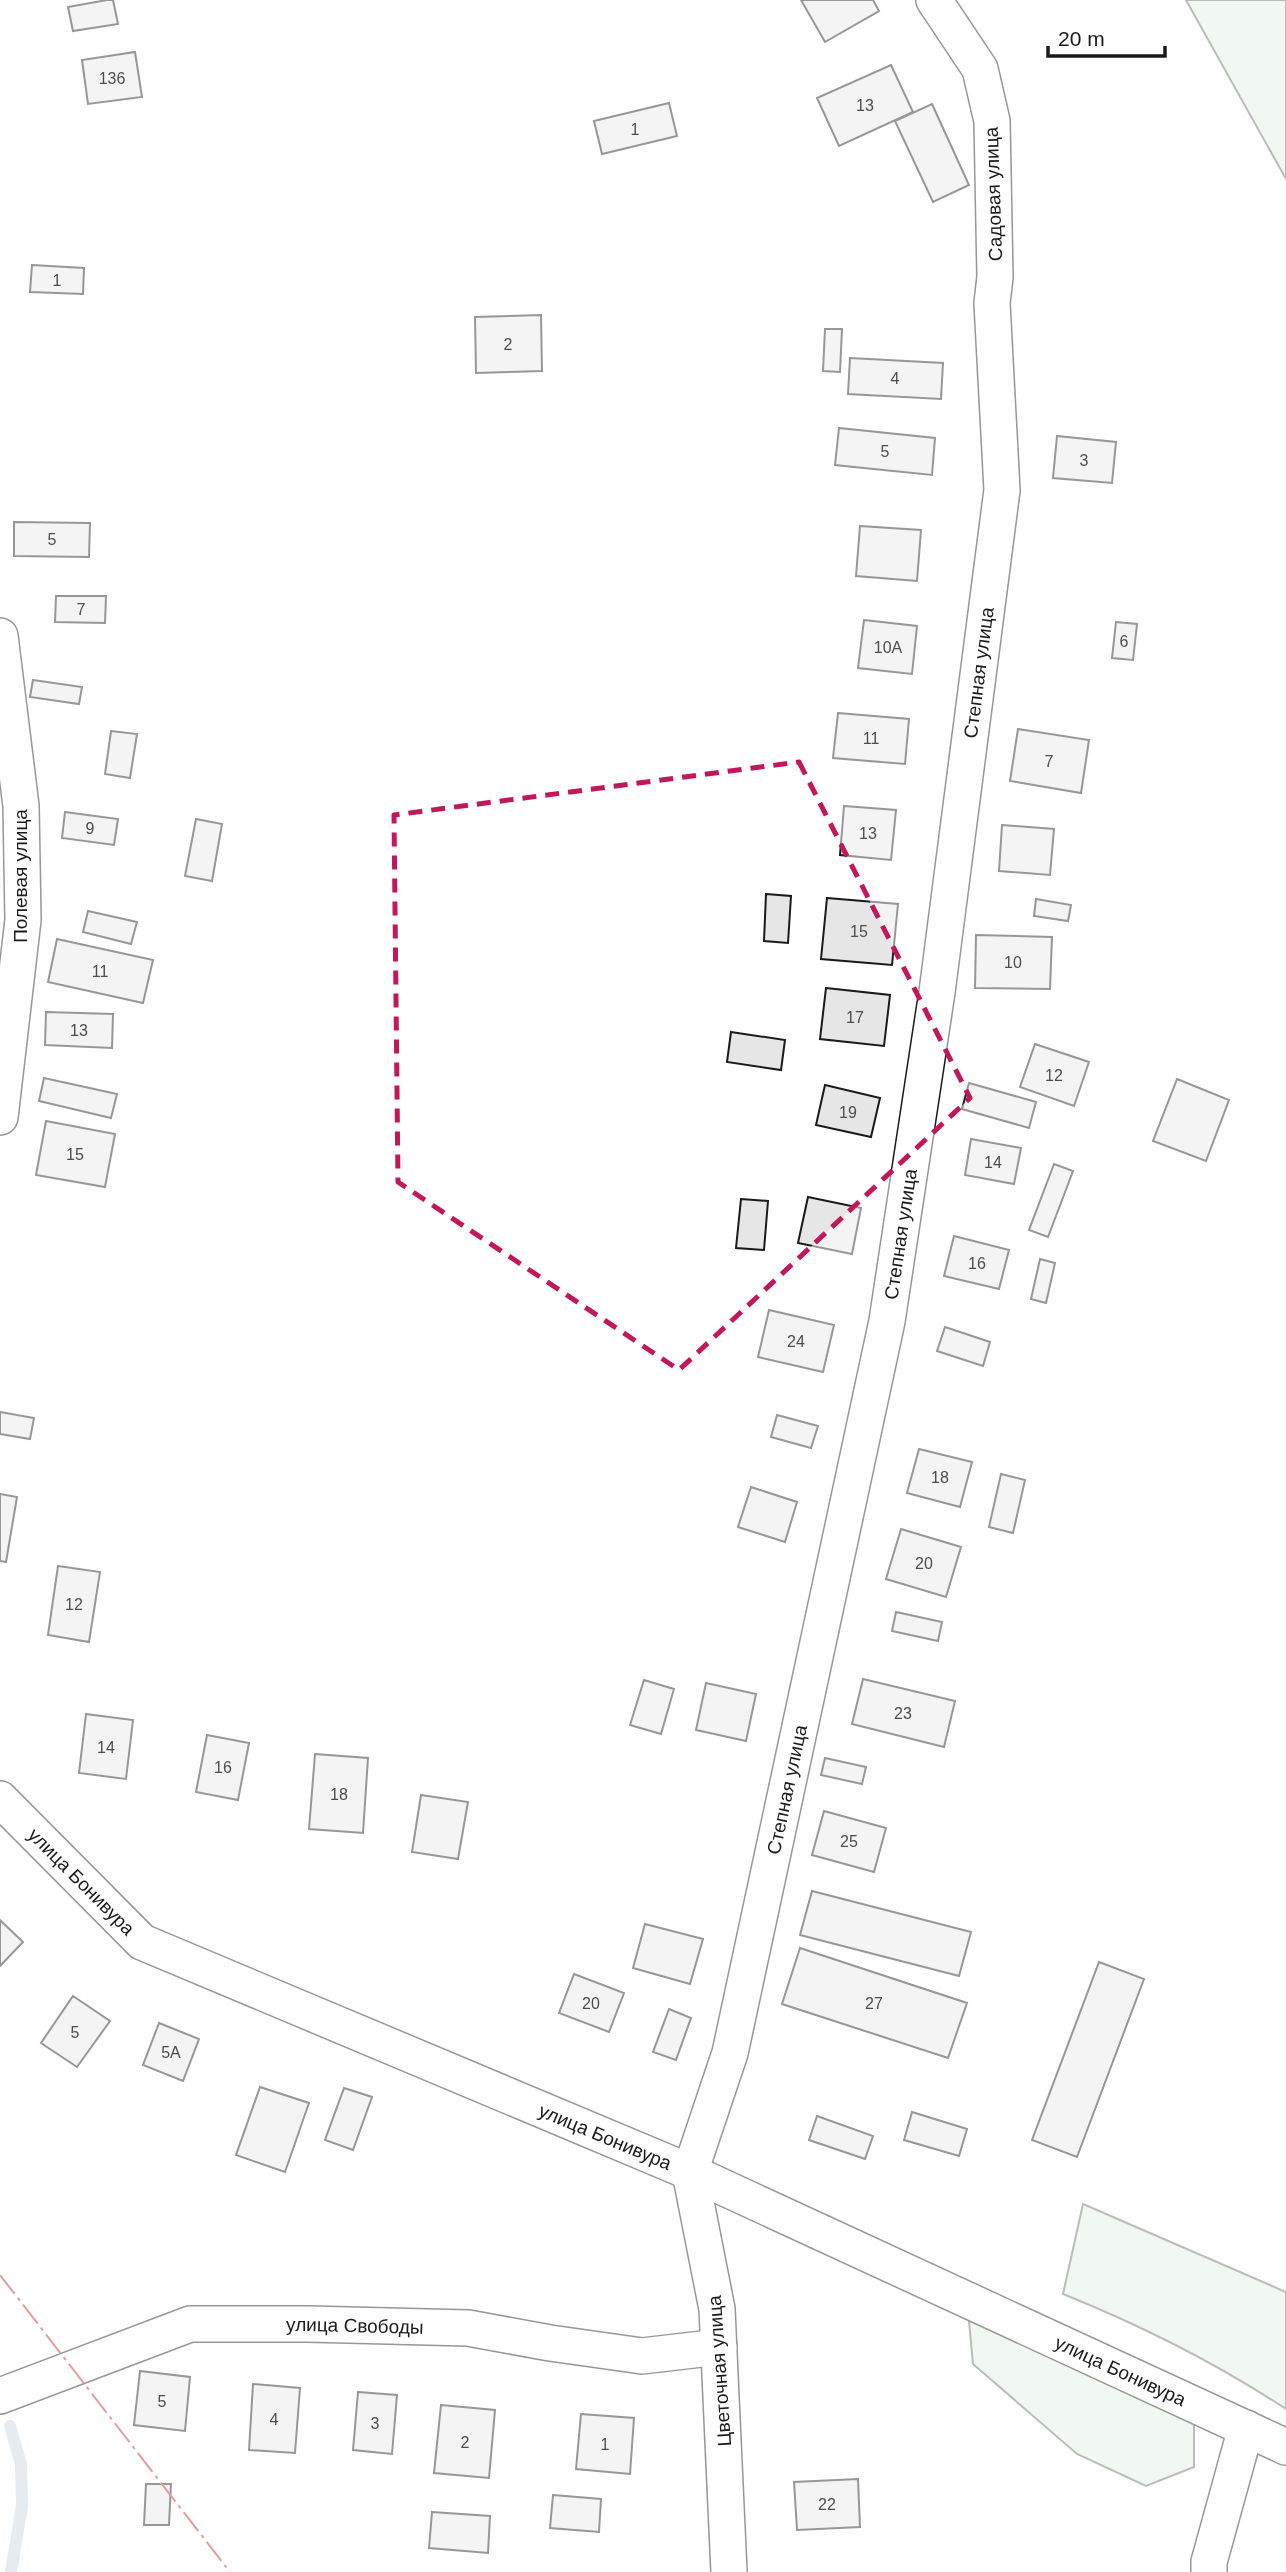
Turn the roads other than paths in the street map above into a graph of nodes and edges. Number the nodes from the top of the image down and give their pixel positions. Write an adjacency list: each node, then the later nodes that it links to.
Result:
1 (934, 0): 2 (street, Садовая улица)
2 (995, 277): 6 (street, Степная улица)
3 (0, 636): 4 (street, Полевая улица)
4 (0, 1117)
5 (0, 1799): 6 (street, улица Бонивура)
6 (690, 2172): 7 (street, Цветочная улица); 9 (street, улица Бонивура)
7 (719, 2347): 8 (street, улица Свободы); 11 (street, Цветочная улица)
8 (0, 2396)
9 (1246, 2428): 10 (street, улица Бонивура); 12 (street)
10 (1286, 2447)
11 (729, 2572)
12 (1209, 2572)

